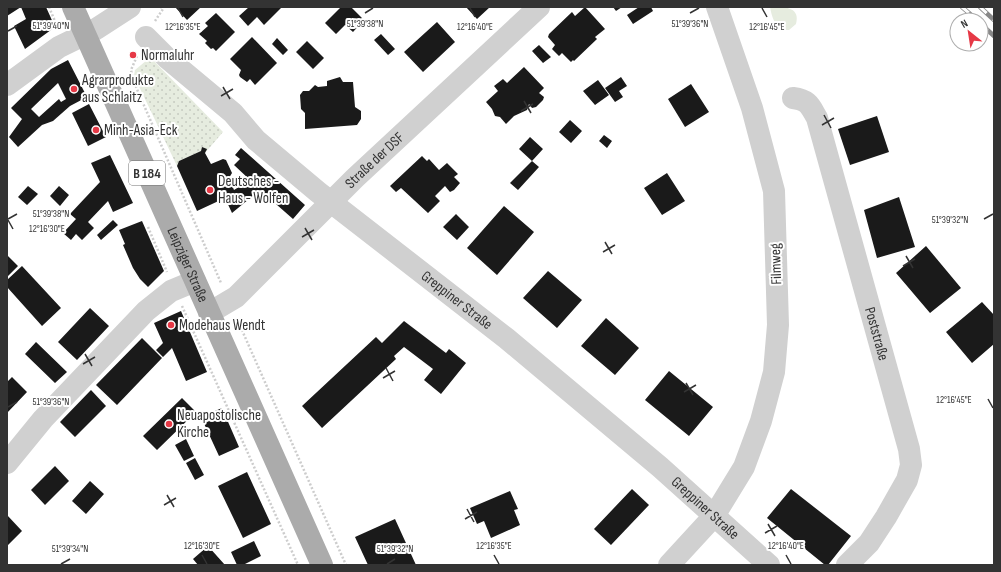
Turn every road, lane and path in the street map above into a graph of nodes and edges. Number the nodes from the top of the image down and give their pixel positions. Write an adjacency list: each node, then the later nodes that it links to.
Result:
1 (73, 7): 5 (main road, Leipziger Straße / B 184)
2 (130, 7): 5 (street)
3 (540, 7): 9 (street, Straße der DSF)
4 (717, 7): 13 (street, Filmweg)
5 (85, 34): 7 (street); 10 (main road, Leipziger Straße / B 184)
6 (146, 37): 9 (street, Greppiner Straße)
7 (7, 84)
8 (793, 98): 17 (street, Poststraße)
9 (331, 202): 11 (street, Straße der DSF); 13 (street, Greppiner Straße)
10 (195, 281): 11 (main road, Leipziger Straße / B 184); 12 (street)
11 (210, 313): 15 (main road, Leipziger Straße / B 184)
12 (7, 463)
13 (714, 516): 14 (street, Greppiner Straße); 16 (street, Filmweg)
14 (755, 561)
15 (322, 565)
16 (670, 565)
17 (847, 565)

